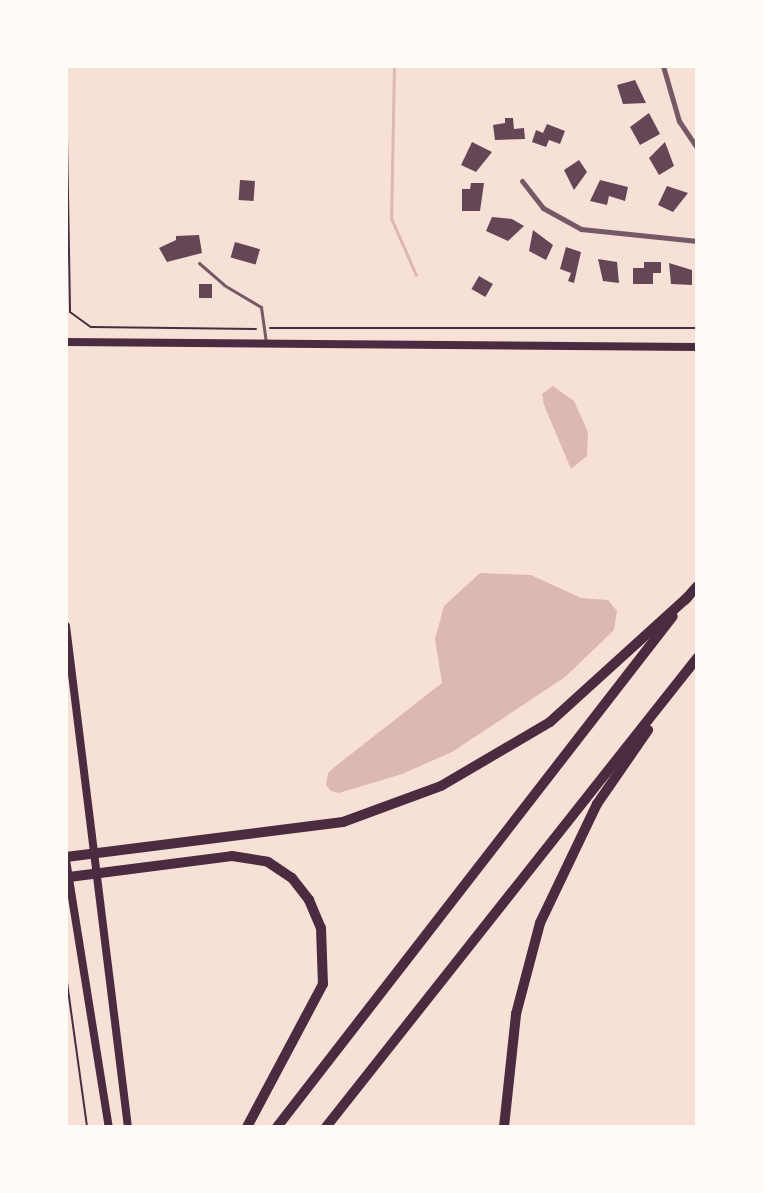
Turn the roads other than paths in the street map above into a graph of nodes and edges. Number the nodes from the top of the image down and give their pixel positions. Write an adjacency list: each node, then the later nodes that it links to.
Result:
1 (663, 66): 2 (street)
2 (697, 148)
3 (522, 181): 4 (street)
4 (697, 241)
5 (199, 263): 7 (lane)
6 (66, 342): 7 (main road)
7 (267, 345): 8 (main road)
8 (697, 347)
9 (697, 586): 10 (highway)
10 (688, 597): 13 (highway); 20 (highway)
11 (66, 626): 13 (main road)
12 (697, 660): 21 (highway); 22 (highway)
13 (94, 854): 14 (highway); 15 (main road)
14 (66, 858): 16 (main road)
15 (95, 871): 16 (highway); 18 (main road); 19 (highway)
16 (69, 877): 17 (main road)
17 (109, 1127)
18 (128, 1127)
19 (247, 1127)
20 (277, 1127)
21 (326, 1127)
22 (504, 1127)

